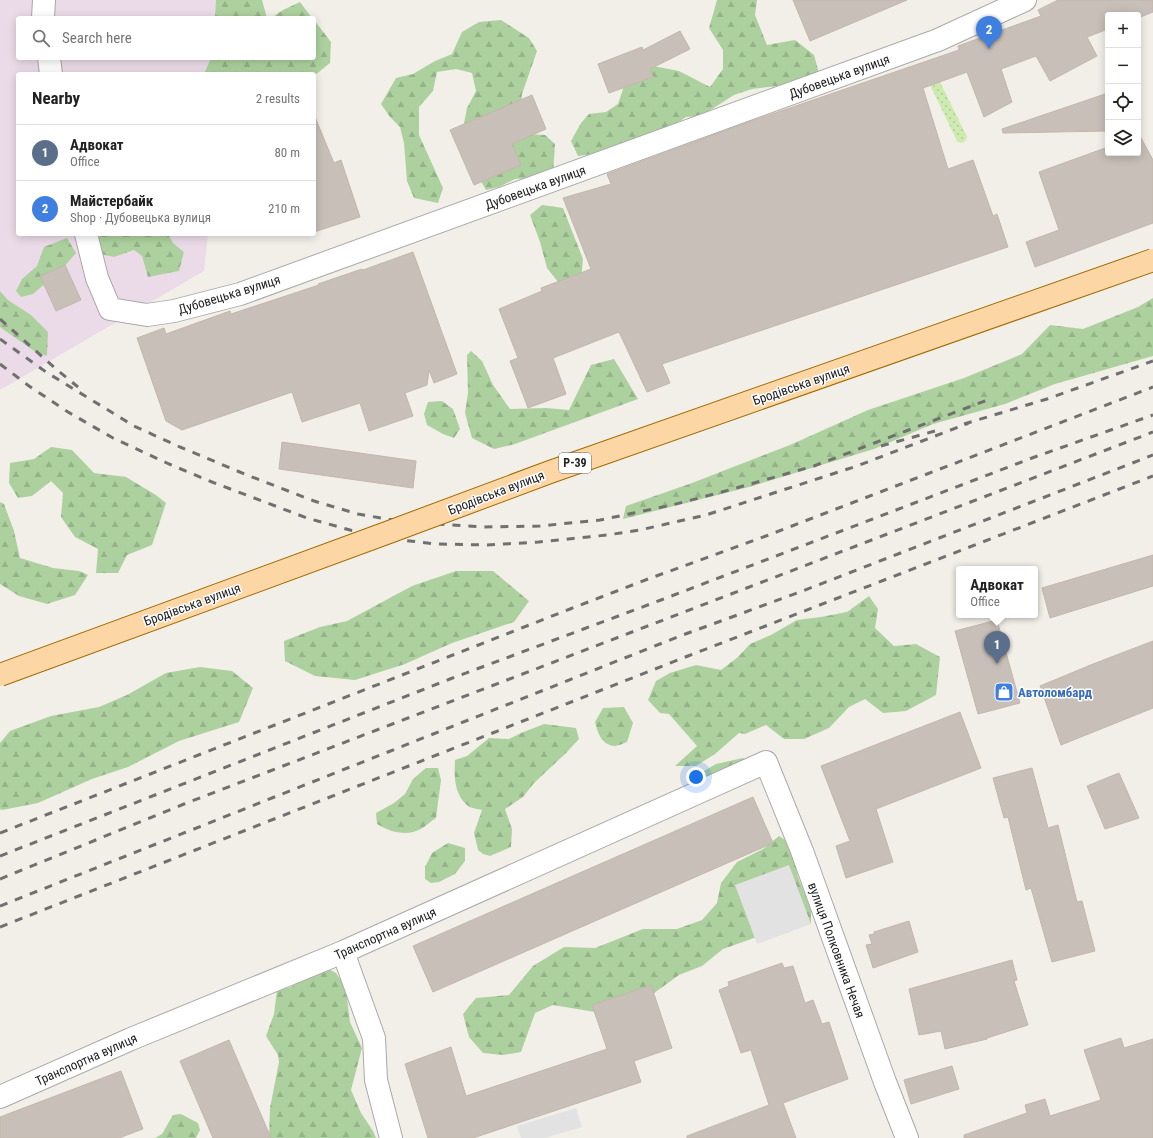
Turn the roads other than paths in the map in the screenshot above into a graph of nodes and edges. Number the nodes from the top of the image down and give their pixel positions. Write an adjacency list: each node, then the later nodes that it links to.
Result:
1 (44, 0): 3 (street)
2 (1025, 0): 6 (street, Дубовецька вулиця)
3 (43, 16)
4 (49, 60): 5 (street)
5 (51, 72)
6 (86, 236)
7 (1153, 260): 8 (main road, Бродівська вулиця / Р-39, bridge)
8 (0, 675)
9 (766, 762): 10 (street, Транспортна вулиця); 13 (street, вулиця Полковника Нечая)
10 (343, 952): 11 (street, Транспортна вулиця); 12 (street)
11 (0, 1096)
12 (391, 1138)
13 (907, 1138)

